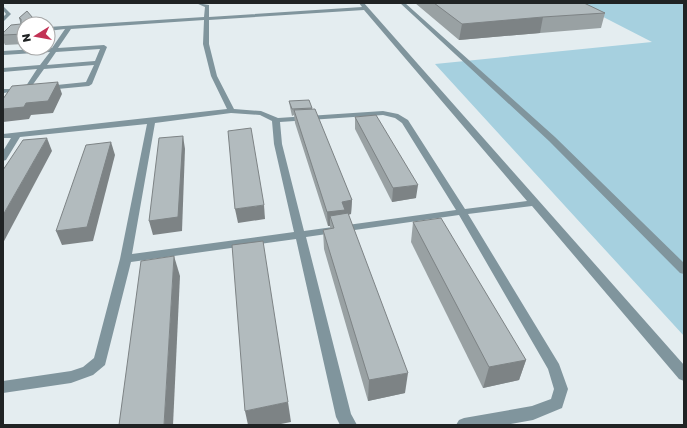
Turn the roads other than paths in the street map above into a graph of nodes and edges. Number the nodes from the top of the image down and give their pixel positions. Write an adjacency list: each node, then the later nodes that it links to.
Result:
1 (198, 3): 5 (lane)
2 (402, 3): 33 (lane)
3 (213, 5): 5 (lane)
4 (363, 5): 7 (lane); 29 (lane)
5 (207, 6): 7 (lane)
6 (3, 7): 8 (lane)
7 (207, 19): 9 (lane); 23 (lane)
8 (3, 20)
9 (70, 28): 10 (lane); 11 (lane)
10 (56, 29)
11 (56, 47)
12 (56, 50): 16 (lane)
13 (16, 52): 14 (lane)
14 (3, 53)
15 (50, 56): 17 (lane)
16 (98, 63): 17 (lane); 19 (lane)
17 (42, 67): 18 (lane); 21 (lane)
18 (3, 70)
19 (42, 88)
20 (35, 89): 21 (lane)
21 (27, 90): 22 (lane)
22 (3, 91)
23 (232, 111): 24 (lane); 25 (lane)
24 (276, 120): 30 (lane); 31 (lane)
25 (151, 121): 26 (lane); 32 (lane)
26 (17, 135): 27 (lane); 28 (lane)
27 (3, 136)
28 (3, 158)
29 (534, 203): 30 (lane); 34 (lane)
30 (462, 212): 31 (lane); 37 (lane)
31 (301, 234): 32 (lane); 36 (lane)
32 (126, 259): 35 (lane)
33 (684, 270)
34 (684, 375)
35 (3, 387)
36 (350, 425)
37 (464, 425)

